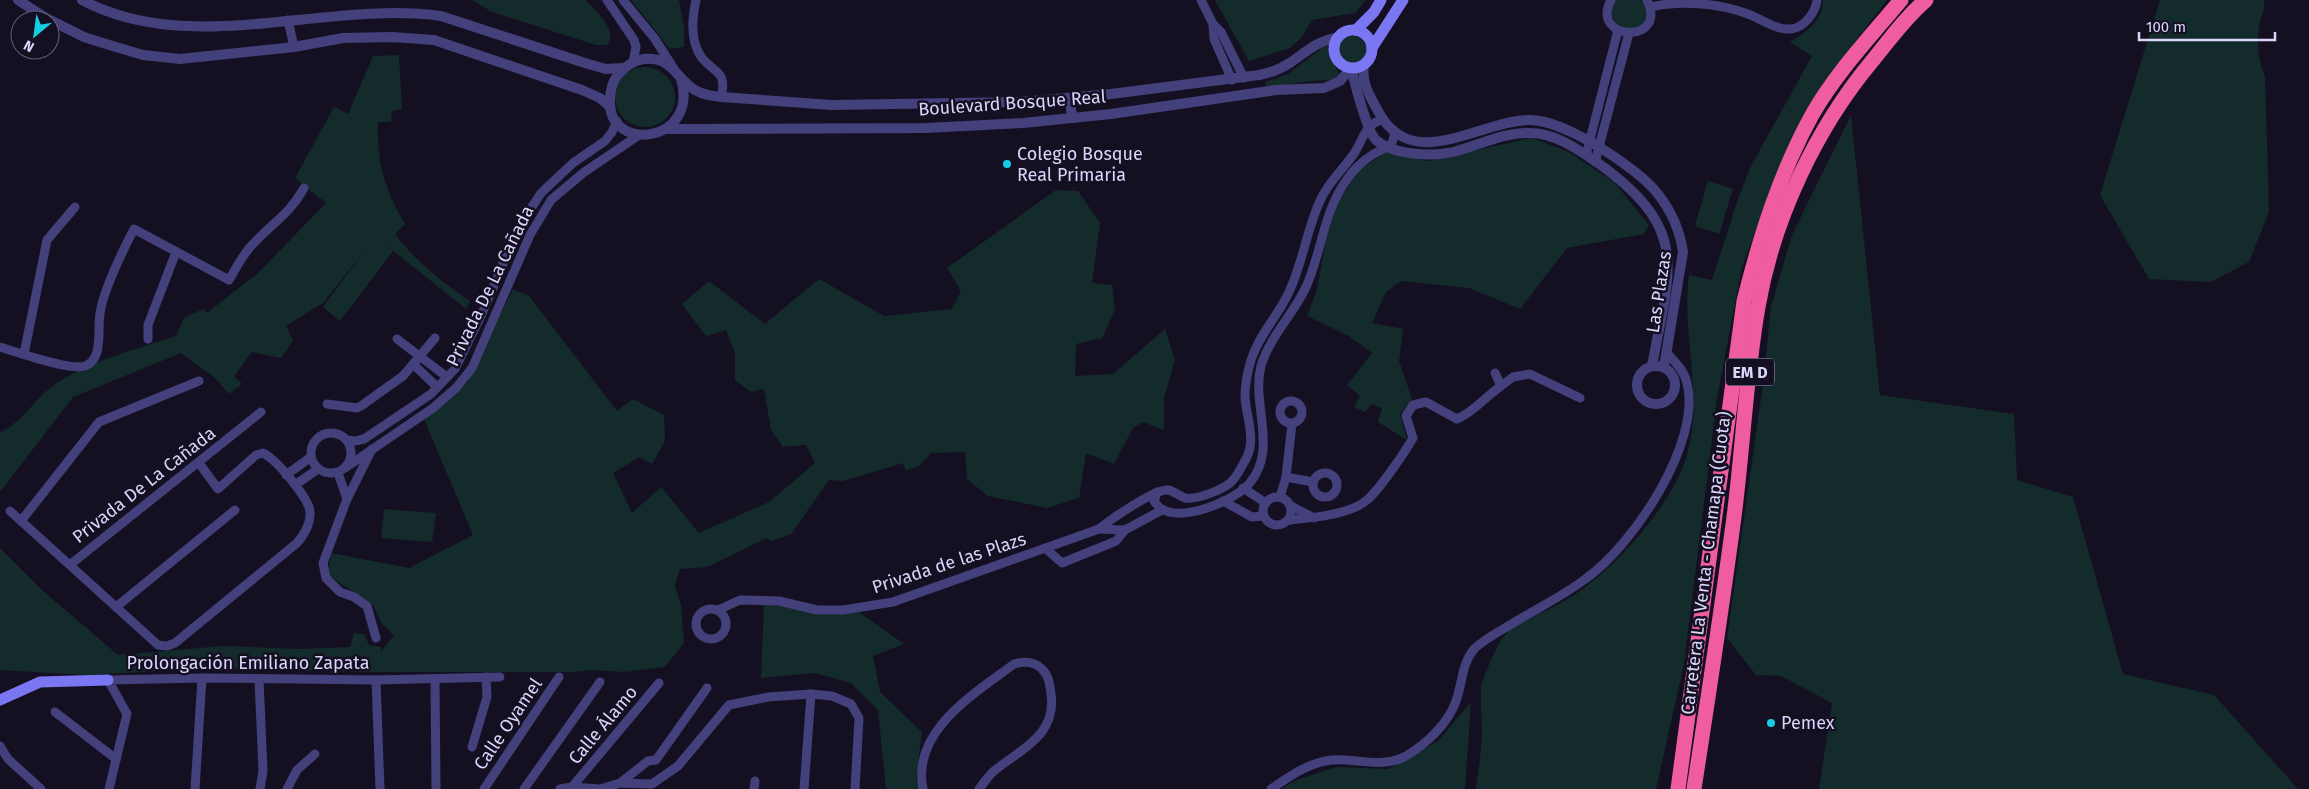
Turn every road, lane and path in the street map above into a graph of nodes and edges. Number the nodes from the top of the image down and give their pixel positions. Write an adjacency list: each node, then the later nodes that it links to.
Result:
1 (18, 0): 14 (street)
2 (82, 0): 15 (street)
3 (607, 0): 24 (street)
4 (624, 0): 27 (street)
5 (696, 0): 31 (street)
6 (1201, 0): 16 (street)
7 (1381, 0): 18 (main road)
8 (1403, 0): 23 (main road)
9 (1611, 0): 19 (street)
10 (1817, 0): 13 (street)
11 (1901, 0): 137 (highway, Carretera La Venta - Chamapa (Cuota) / EM D)
12 (1926, 0): 112 (highway, Carretera La Venta - Chamapa (Cuota) / EM D)
13 (1649, 3): 20 (street)
14 (34, 10)
15 (288, 20): 22 (street); 25 (street)
16 (1213, 24): 29 (street); 30 (street)
17 (60, 25): 22 (street)
18 (1356, 30): 21 (main road); 23 (main road)
19 (1618, 30): 20 (street); 41 (street)
20 (1629, 34): 43 (street)
21 (1337, 38): 26 (main road); 29 (street, Boulevard Bosque Real)
22 (294, 47): 33 (street)
23 (1372, 48): 26 (main road)
24 (632, 62): 25 (street); 27 (street)
25 (623, 68): 33 (street)
26 (1355, 68): 34 (street, Boulevard Bosque Real); 35 (street); 37 (street)
27 (674, 69): 28 (street)
28 (681, 78): 31 (street, Boulevard Bosque Real); 38 (street)
29 (1244, 78): 30 (street, Boulevard Bosque Real)
30 (1232, 80): 32 (street, Boulevard Bosque Real)
31 (721, 97): 32 (street, Boulevard Bosque Real)
32 (1070, 98): 34 (street)
33 (610, 106): 36 (street)
34 (1072, 118): 38 (street, Boulevard Bosque Real)
35 (1383, 120): 37 (street); 39 (street)
36 (616, 121): 40 (street); 60 (street, Privada De La Cañada)
37 (1367, 126): 42 (street); 79 (street)
38 (667, 129): 40 (street)
39 (1395, 133): 41 (street, Las Plazas); 42 (street)
40 (639, 135): 69 (street, Privada De La Cañada)
41 (1590, 142): 43 (street, Las Plazas); 44 (street)
42 (1389, 146): 44 (street, Las Plazas); 78 (street)
43 (1600, 148): 45 (street); 53 (street, Las Plazas)
44 (1586, 155): 45 (street, Las Plazas)
45 (1595, 162): 57 (street, Las Plazas)
46 (304, 188): 48 (street)
47 (75, 207): 54 (street)
48 (176, 252): 50 (street); 54 (street)
49 (435, 338): 55 (street)
50 (148, 339)
51 (397, 339): 55 (street)
52 (0, 347): 54 (street)
53 (1666, 352): 58 (street, Las Plazas); 136 (street)
54 (24, 354)
55 (420, 356): 56 (street); 60 (street)
56 (413, 364): 63 (street); 65 (street)
57 (1652, 366): 58 (street); 58 (street)
58 (1664, 367)
59 (1495, 373): 62 (street)
60 (447, 376): 63 (street, Privada De La Cañada)
61 (199, 381): 92 (street)
62 (1501, 386): 64 (street); 90 (street)
63 (437, 387): 68 (street, Privada De La Cañada)
64 (1580, 398)
65 (327, 404)
66 (261, 412): 71 (street, Privada De La Cañada)
67 (1292, 424): 75 (street)
68 (347, 440): 70 (street); 73 (street)
69 (372, 448): 73 (street, Privada De La Cañada); 81 (street)
70 (311, 458): 72 (street); 74 (street)
71 (198, 463): 74 (street, Privada De La Cañada); 96 (street, Privada De La Cañada)
72 (318, 469): 73 (street); 77 (street)
73 (342, 470): 81 (street)
74 (286, 475): 77 (street, Privada De La Cañada)
75 (1286, 477): 76 (street); 80 (street)
76 (1313, 482)
77 (295, 485): 97 (street, Privada De La Cañada)
78 (1244, 488): 82 (street); 83 (street)
79 (1157, 492): 86 (street); 88 (street, Privada de las Plazs)
80 (1280, 497): 83 (street); 84 (street)
81 (347, 499): 99 (street)
82 (1223, 501): 86 (street); 89 (street)
83 (1266, 502): 89 (street)
84 (1291, 506): 90 (street); 91 (street)
85 (235, 510): 97 (street)
86 (1162, 510): 94 (street)
87 (10, 511): 92 (street, Privada De La Cañada)
88 (1114, 516): 93 (street, Privada de las Plazs); 94 (street)
89 (1264, 516): 91 (street)
90 (1314, 518): 91 (street)
91 (1289, 520)
92 (20, 521): 96 (street, Privada De La Cañada)
93 (1099, 529): 94 (street, Privada de las Plazs); 95 (street, Privada de las Plazs)
94 (1125, 530): 95 (street)
95 (1045, 548): 98 (street, Privada de las Plazs)
96 (71, 564): 97 (street, Privada De La Cañada)
97 (116, 606)
98 (718, 610)
99 (376, 638)
100 (486, 677): 101 (street, Prolongación Emiliano Zapata); 104 (street, Prolongación Emiliano Zapata); 116 (street)
101 (500, 677)
102 (559, 677): 129 (street, Calle Oyamel)
103 (202, 678): 105 (street, Prolongación Emiliano Zapata); 106 (street, Prolongación Emiliano Zapata); 124 (street)
104 (435, 678): 107 (street, Prolongación Emiliano Zapata); 128 (street)
105 (259, 679): 107 (street, Prolongación Emiliano Zapata); 125 (street)
106 (108, 680): 113 (main road, Prolongación Emiliano Zapata); 118 (street)
107 (376, 680): 127 (street)
108 (600, 682): 130 (street)
109 (659, 683): 121 (street, Calle Álamo)
110 (707, 688): 120 (street)
111 (811, 694): 120 (street); 132 (street); 133 (street)
112 (1708, 697): 138 (highway, Carretera La Venta - Chamapa (Cuota) / EM D); 139 (highway)
113 (0, 700)
114 (55, 712): 118 (street)
115 (0, 746): 119 (street)
116 (472, 747)
117 (315, 754): 126 (street)
118 (116, 759): 123 (street)
119 (4, 762): 122 (street)
120 (620, 783): 121 (street)
121 (572, 787): 131 (street)
122 (41, 789)
123 (109, 789)
124 (195, 789)
125 (260, 789)
126 (287, 789)
127 (380, 789)
128 (436, 789)
129 (484, 789)
130 (524, 789)
131 (560, 789)
132 (804, 789)
133 (855, 789)
134 (923, 789): 135 (street)
135 (979, 789)
136 (1271, 789)
137 (1678, 789)
138 (1694, 789)
139 (1703, 789)

